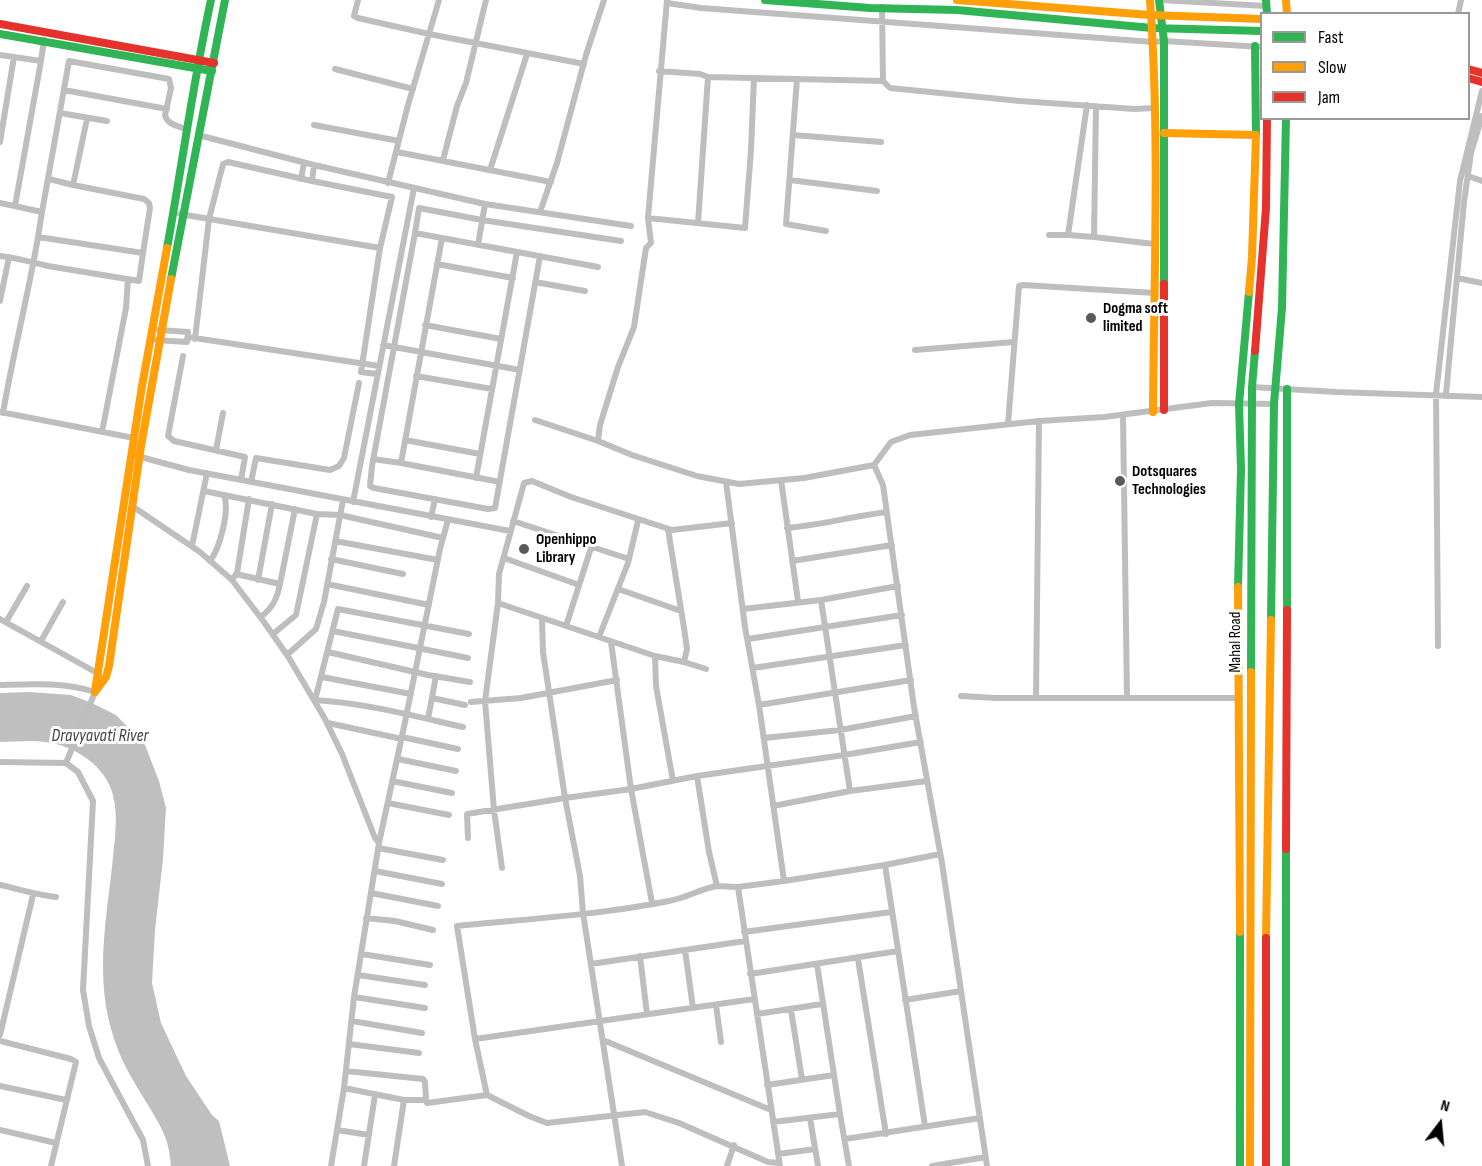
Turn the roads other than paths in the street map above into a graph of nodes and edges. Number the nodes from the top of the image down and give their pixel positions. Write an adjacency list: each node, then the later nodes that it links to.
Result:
1 (211, 0): 35 (main road)
2 (225, 0): 37 (main road)
3 (358, 0): 25 (street)
4 (439, 0): 25 (street)
5 (486, 0): 29 (street)
6 (604, 0): 36 (street)
7 (765, 0): 15 (main road)
8 (957, 0): 13 (main road)
9 (1150, 0): 16 (main road)
10 (1160, 0): 12 (street); 17 (main road)
11 (667, 2): 19 (street); 39 (street)
12 (1250, 2): 14 (street)
13 (1083, 5): 16 (main road)
14 (1266, 6)
15 (882, 7): 19 (street); 21 (main road)
16 (1150, 15): 17 (main road); 21 (main road)
17 (1161, 15): 18 (main road); 22 (main road)
18 (1260, 19)
19 (883, 21): 28 (street); 43 (street)
20 (0, 24): 26 (main road)
21 (1152, 28): 22 (main road); 28 (main road)
22 (1162, 28): 23 (main road); 27 (main road)
23 (1260, 31)
24 (0, 34): 26 (main road)
25 (429, 34): 29 (street); 44 (street)
26 (44, 37): 34 (street); 35 (main road)
27 (1164, 41): 28 (street); 30 (street); 59 (main road)
28 (1153, 42): 49 (main road)
29 (475, 43): 31 (street); 67 (street)
30 (1258, 47): 62 (main road)
31 (527, 54): 36 (street); 70 (street)
32 (0, 56): 33 (street)
33 (14, 57): 34 (street); 64 (street)
34 (40, 61): 86 (street)
35 (197, 64): 37 (main road); 58 (main road)
36 (584, 64): 77 (street)
37 (213, 67): 60 (main road)
38 (335, 69): 44 (street)
39 (659, 71): 40 (street); 90 (street)
40 (708, 77): 41 (street); 93 (street)
41 (754, 78): 42 (street); 93 (street)
42 (797, 79): 43 (street); 61 (street)
43 (883, 81): 47 (street)
44 (413, 89): 63 (street)
45 (64, 90): 50 (street); 50 (street); 51 (street)
46 (1482, 91): 146 (street)
47 (1087, 105): 48 (street); 98 (street)
48 (1096, 106): 49 (street); 100 (street)
49 (1153, 108): 103 (main road)
50 (167, 109): 58 (street)
51 (60, 113): 53 (street); 72 (street)
52 (1482, 116): 71 (street)
53 (87, 118): 56 (street); 79 (street)
54 (1267, 120): 83 (main road, Mahal Road)
55 (1286, 120): 143 (main road, Mahal Road)
56 (107, 121)
57 (314, 125): 63 (street)
58 (188, 130): 89 (main road)
59 (1164, 133): 62 (main road); 152 (main road)
60 (198, 135): 68 (street); 89 (main road)
61 (793, 135): 65 (street); 74 (street)
62 (1256, 135): 82 (main road)
63 (399, 141): 66 (street)
64 (0, 142)
65 (881, 142)
66 (397, 152): 67 (street); 78 (street)
67 (443, 160): 70 (street)
68 (304, 162): 69 (street); 73 (street)
69 (314, 165): 75 (street); 78 (street)
70 (490, 170): 77 (street)
71 (1468, 176): 76 (street); 115 (street)
72 (49, 179): 79 (street); 87 (street)
73 (301, 179): 75 (street); 91 (street)
74 (790, 180): 81 (street); 95 (street)
75 (312, 181): 105 (street)
76 (1482, 181)
77 (551, 182): 88 (street)
78 (388, 183): 80 (street)
79 (73, 184): 107 (street)
80 (414, 188): 85 (street); 130 (street)
81 (877, 191)
82 (1254, 192): 83 (main road); 149 (main road)
83 (1266, 193): 142 (main road, Mahal Road)
84 (0, 203): 86 (street)
85 (484, 204): 88 (street); 92 (street)
86 (15, 206): 87 (street)
87 (42, 212): 99 (street)
88 (540, 212): 94 (street)
89 (178, 214): 91 (street); 123 (main road); 124 (main road)
90 (648, 218): 93 (street); 163 (street)
91 (209, 219): 105 (street); 125 (street)
92 (482, 220): 96 (street); 102 (street); 104 (street)
93 (698, 223)
94 (631, 226)
95 (826, 231)
96 (415, 233): 101 (street); 131 (street)
97 (1048, 235): 98 (street)
98 (1068, 235): 100 (street)
99 (38, 237): 107 (street); 111 (street)
100 (1094, 237): 103 (street)
101 (442, 238): 104 (street); 112 (street)
102 (621, 241)
103 (1154, 244): 120 (main road)
104 (478, 245): 106 (street)
105 (380, 248): 135 (street)
106 (518, 252): 109 (street); 114 (street)
107 (143, 254): 116 (street)
108 (0, 256): 110 (street)
109 (540, 256): 113 (street); 117 (street)
110 (9, 257): 111 (street); 121 (street)
111 (33, 262): 116 (street); 154 (street)
112 (437, 264): 114 (street); 122 (street)
113 (598, 267)
114 (513, 278): 127 (street)
115 (1457, 278): 118 (street); 147 (street)
116 (128, 279): 160 (street)
117 (535, 282): 119 (street); 138 (street)
118 (1482, 282)
119 (585, 291)
120 (1155, 293): 129 (street); 153 (main road)
121 (0, 301)
122 (425, 325): 127 (street); 133 (street)
123 (152, 329): 124 (street); 126 (main road)
124 (163, 330): 125 (street); 128 (main road)
125 (191, 338): 128 (street); 135 (street)
126 (150, 339): 128 (street); 161 (main road)
127 (501, 339): 137 (street)
128 (161, 340): 166 (main road)
129 (1014, 342): 132 (street); 159 (street)
130 (383, 345): 131 (street); 136 (street)
131 (393, 347): 133 (street); 169 (street)
132 (915, 350)
133 (420, 352): 137 (street); 140 (street)
134 (183, 356): 164 (street)
135 (362, 364): 136 (street); 139 (street)
136 (379, 366): 139 (street)
137 (496, 366): 138 (street); 144 (street)
138 (520, 370): 177 (street)
139 (377, 374): 184 (street)
140 (416, 376): 144 (street); 162 (street)
141 (359, 383): 168 (street)
142 (1252, 387): 143 (street); 150 (main road, Mahal Road)
143 (1275, 388): 145 (street); 151 (main road, Mahal Road)
144 (492, 389): 165 (street)
145 (1287, 389): 146 (street); 399 (main road)
146 (1436, 394): 147 (street); 241 (street)
147 (1446, 394): 148 (street)
148 (1482, 396)
149 (1239, 404): 150 (street); 152 (street); 268 (main road)
150 (1252, 404): 151 (street); 397 (main road, Mahal Road)
151 (1274, 404): 398 (main road, Mahal Road)
152 (1164, 410): 153 (street)
153 (1153, 411): 156 (street)
154 (2, 412): 160 (street)
155 (223, 413): 164 (street)
156 (1123, 415): 158 (street); 267 (street)
157 (535, 420): 163 (street)
158 (1039, 421): 159 (street); 266 (street)
159 (1008, 424): 171 (street)
160 (102, 432): 161 (street)
161 (134, 438): 166 (main road)
162 (405, 440): 165 (street); 170 (street)
163 (598, 441): 178 (street)
164 (216, 450): 167 (street)
165 (480, 454): 173 (street)
166 (135, 456): 172 (street); 186 (main road); 252 (main road)
167 (245, 457): 168 (street); 174 (street)
168 (256, 458): 176 (street)
169 (373, 459): 170 (street); 182 (street)
170 (401, 463): 173 (street)
171 (874, 465): 175 (street); 188 (street)
172 (207, 473): 174 (street); 179 (street)
173 (476, 478): 177 (street)
174 (241, 480): 176 (street)
175 (781, 480): 178 (street); 196 (street)
176 (251, 482): 183 (street)
177 (500, 482): 182 (street)
178 (726, 482): 195 (street)
179 (204, 491): 180 (street); 202 (street)
180 (224, 495): 181 (street); 208 (street)
181 (249, 499): 185 (street); 211 (street)
182 (435, 499): 191 (street)
183 (343, 500): 184 (street); 190 (street)
184 (353, 502): 191 (street)
185 (272, 504): 187 (street); 212 (street)
186 (132, 507): 202 (street); 254 (main road)
187 (295, 509): 189 (street); 213 (street)
188 (887, 512): 196 (street); 201 (street)
189 (316, 514): 190 (street); 234 (street)
190 (340, 515): 199 (street); 200 (street)
191 (431, 517): 192 (street)
192 (448, 520): 198 (street); 199 (street)
193 (513, 521): 194 (street); 198 (street); 203 (street)
194 (638, 521): 197 (street); 206 (street)
195 (732, 524): 197 (street); 224 (street)
196 (788, 528): 209 (street)
197 (668, 529): 225 (street)
198 (510, 531): 204 (street)
199 (443, 538): 207 (street)
200 (335, 541): 205 (street); 207 (street)
201 (892, 545): 209 (street); 217 (street)
202 (192, 546): 208 (street)
203 (591, 548): 206 (street); 216 (street)
204 (504, 558): 216 (street); 222 (street)
205 (331, 559): 210 (street); 214 (street)
206 (628, 559): 218 (street)
207 (438, 560): 223 (street)
208 (210, 561): 211 (street)
209 (792, 561): 221 (street)
210 (403, 574)
211 (234, 577): 212 (street); 227 (street)
212 (258, 580): 213 (street)
213 (280, 584): 227 (street)
214 (327, 584): 223 (street); 244 (street)
215 (27, 585): 229 (street)
216 (579, 585): 231 (street)
217 (898, 586): 219 (street); 226 (street)
218 (618, 590): 225 (street); 236 (street)
219 (821, 600): 221 (street); 232 (street)
220 (63, 602): 238 (street)
221 (798, 602): 224 (street)
222 (498, 603): 228 (street); 270 (street)
223 (429, 605): 230 (street)
224 (743, 609): 237 (street)
225 (681, 611): 248 (street)
226 (902, 615): 232 (street); 240 (street)
227 (261, 617): 234 (street)
228 (542, 619): 231 (street); 261 (street)
229 (3, 620): 238 (street)
230 (424, 624): 233 (street); 235 (street); 242 (street)
231 (566, 626): 236 (street)
232 (825, 628): 237 (street); 246 (street)
233 (333, 631): 242 (street); 243 (street)
234 (273, 634): 244 (street)
235 (469, 634)
236 (599, 637): 239 (street)
237 (748, 639): 249 (street)
238 (41, 641): 252 (street)
239 (611, 642): 245 (street); 256 (street)
240 (906, 645): 246 (street); 257 (street)
241 (1438, 646)
242 (419, 648): 247 (street); 251 (street)
243 (328, 652): 251 (street); 255 (street)
244 (287, 655): 269 (street)
245 (655, 656): 248 (street); 290 (street)
246 (830, 656): 249 (street); 262 (street)
247 (468, 658)
248 (684, 662): 250 (street)
249 (753, 668): 271 (street)
250 (706, 669)
251 (415, 672): 253 (street); 263 (street)
252 (97, 673): 254 (street); 260 (main road)
253 (436, 676): 258 (street); 265 (street)
254 (106, 677): 260 (main road)
255 (322, 677): 263 (street); 269 (street)
256 (617, 680): 261 (street); 292 (street)
257 (911, 680): 262 (street); 273 (street)
258 (470, 682)
259 (0, 685): 260 (street)
260 (95, 692): 285 (street)
261 (549, 692): 270 (street); 295 (street)
262 (835, 693): 271 (street); 277 (street)
263 (411, 694): 272 (street)
264 (960, 696): 266 (street)
265 (432, 698): 270 (street); 274 (street)
266 (1036, 698): 267 (street)
267 (1127, 698): 268 (street)
268 (1240, 698): 396 (main road)
269 (315, 700): 272 (street); 275 (street)
270 (485, 701): 298 (street)
271 (759, 705): 279 (street)
272 (407, 715): 274 (street); 278 (street)
273 (916, 716): 277 (street); 280 (street)
274 (428, 719): 276 (street)
275 (327, 723): 278 (street); 301 (street)
276 (463, 727)
277 (840, 730): 279 (street); 282 (street)
278 (402, 738): 281 (street); 283 (street)
279 (764, 738): 286 (street)
280 (921, 742): 282 (street); 291 (street)
281 (458, 749)
282 (844, 755): 286 (street); 293 (street)
283 (398, 759): 287 (street); 289 (street)
284 (0, 762): 285 (street)
285 (66, 763): 386 (street)
286 (768, 766): 288 (street); 297 (street)
287 (456, 771)
288 (697, 776): 290 (street); 310 (street)
289 (392, 781): 294 (street); 296 (street)
290 (673, 781): 292 (street)
291 (927, 781): 293 (street); 302 (street)
292 (631, 789): 295 (street); 315 (street)
293 (850, 791): 297 (street)
294 (452, 793)
295 (565, 798): 298 (street); 318 (street)
296 (388, 802): 299 (street); 301 (street)
297 (773, 806): 307 (street)
298 (494, 810): 300 (street); 305 (street)
299 (449, 815)
300 (468, 838)
301 (378, 846): 303 (street); 306 (street)
302 (940, 854): 304 (street); 334 (street)
303 (443, 860)
304 (885, 865): 307 (street); 317 (street)
305 (502, 868)
306 (375, 871): 308 (street); 312 (street)
307 (784, 881): 311 (street)
308 (442, 884)
309 (0, 885): 313 (street)
310 (717, 886): 311 (street); 315 (street)
311 (738, 887): 321 (street)
312 (371, 893): 316 (street); 319 (street)
313 (33, 895): 314 (street); 348 (street)
314 (56, 897)
315 (652, 903): 318 (street)
316 (438, 906)
317 (891, 912): 321 (street); 324 (street)
318 (583, 913): 328 (street); 349 (street)
319 (366, 918): 320 (street); 325 (street)
320 (433, 930)
321 (744, 932): 322 (street)
322 (745, 941): 323 (street); 331 (street)
323 (685, 950): 326 (street); 341 (street)
324 (898, 951): 327 (street); 337 (street)
325 (362, 954): 330 (street); 332 (street)
326 (640, 957): 328 (street); 343 (street)
327 (858, 959): 329 (street); 375 (street)
328 (591, 964): 346 (street)
329 (817, 964): 331 (street); 338 (street)
330 (430, 965)
331 (750, 974): 336 (street)
332 (358, 975): 333 (street); 335 (street)
333 (425, 985)
334 (961, 991): 337 (street); 370 (street)
335 (354, 997): 340 (street); 345 (street)
336 (754, 999): 339 (street); 344 (street)
337 (905, 1000): 372 (street)
338 (822, 1004): 342 (street); 356 (street)
339 (716, 1005): 341 (street); 352 (street)
340 (425, 1008)
341 (693, 1008): 343 (street)
342 (791, 1010): 344 (street); 357 (street)
343 (647, 1014): 346 (street)
344 (757, 1014): 358 (street)
345 (352, 1021): 347 (street); 353 (street)
346 (599, 1022): 349 (street); 350 (street)
347 (422, 1033)
348 (0, 1035)
349 (475, 1039): 362 (street)
350 (603, 1040): 366 (street); 367 (street)
351 (0, 1041): 363 (street)
352 (721, 1042)
353 (349, 1044): 354 (street); 355 (street)
354 (419, 1053)
355 (346, 1071): 360 (street); 365 (street)
356 (834, 1075): 357 (street); 368 (street)
357 (802, 1079): 358 (street)
358 (767, 1085): 366 (street)
359 (0, 1086): 363 (street)
360 (344, 1088): 361 (street); 374 (street)
361 (375, 1095): 364 (street); 376 (street)
362 (487, 1095): 365 (street); 367 (street)
363 (66, 1100): 378 (street)
364 (404, 1100): 365 (street); 389 (street)
365 (426, 1100)
366 (771, 1110): 371 (street)
367 (614, 1114): 379 (street); 390 (street)
368 (840, 1114): 369 (street); 377 (street)
369 (810, 1118): 371 (street); 380 (street)
370 (980, 1118): 372 (street); 382 (street)
371 (773, 1122): 381 (street)
372 (925, 1126): 375 (street)
373 (0, 1130): 378 (street)
374 (337, 1130): 376 (street); 387 (street)
375 (886, 1134): 377 (street)
376 (369, 1136): 388 (street)
377 (845, 1139): 393 (street)
378 (56, 1143): 385 (street)
379 (734, 1146): 383 (street); 391 (street)
380 (815, 1149): 381 (street); 392 (street)
381 (778, 1155): 384 (street)
382 (986, 1157): 394 (street); 395 (street)
383 (767, 1164): 384 (street)
384 (779, 1165)
385 (51, 1166)
386 (148, 1166)
387 (332, 1166)
388 (364, 1166)
389 (394, 1166)
390 (622, 1166)
391 (727, 1166)
392 (818, 1166)
393 (849, 1166)
394 (932, 1166)
395 (987, 1166)
396 (1240, 1166)
397 (1250, 1166)
398 (1266, 1166)
399 (1286, 1166)

